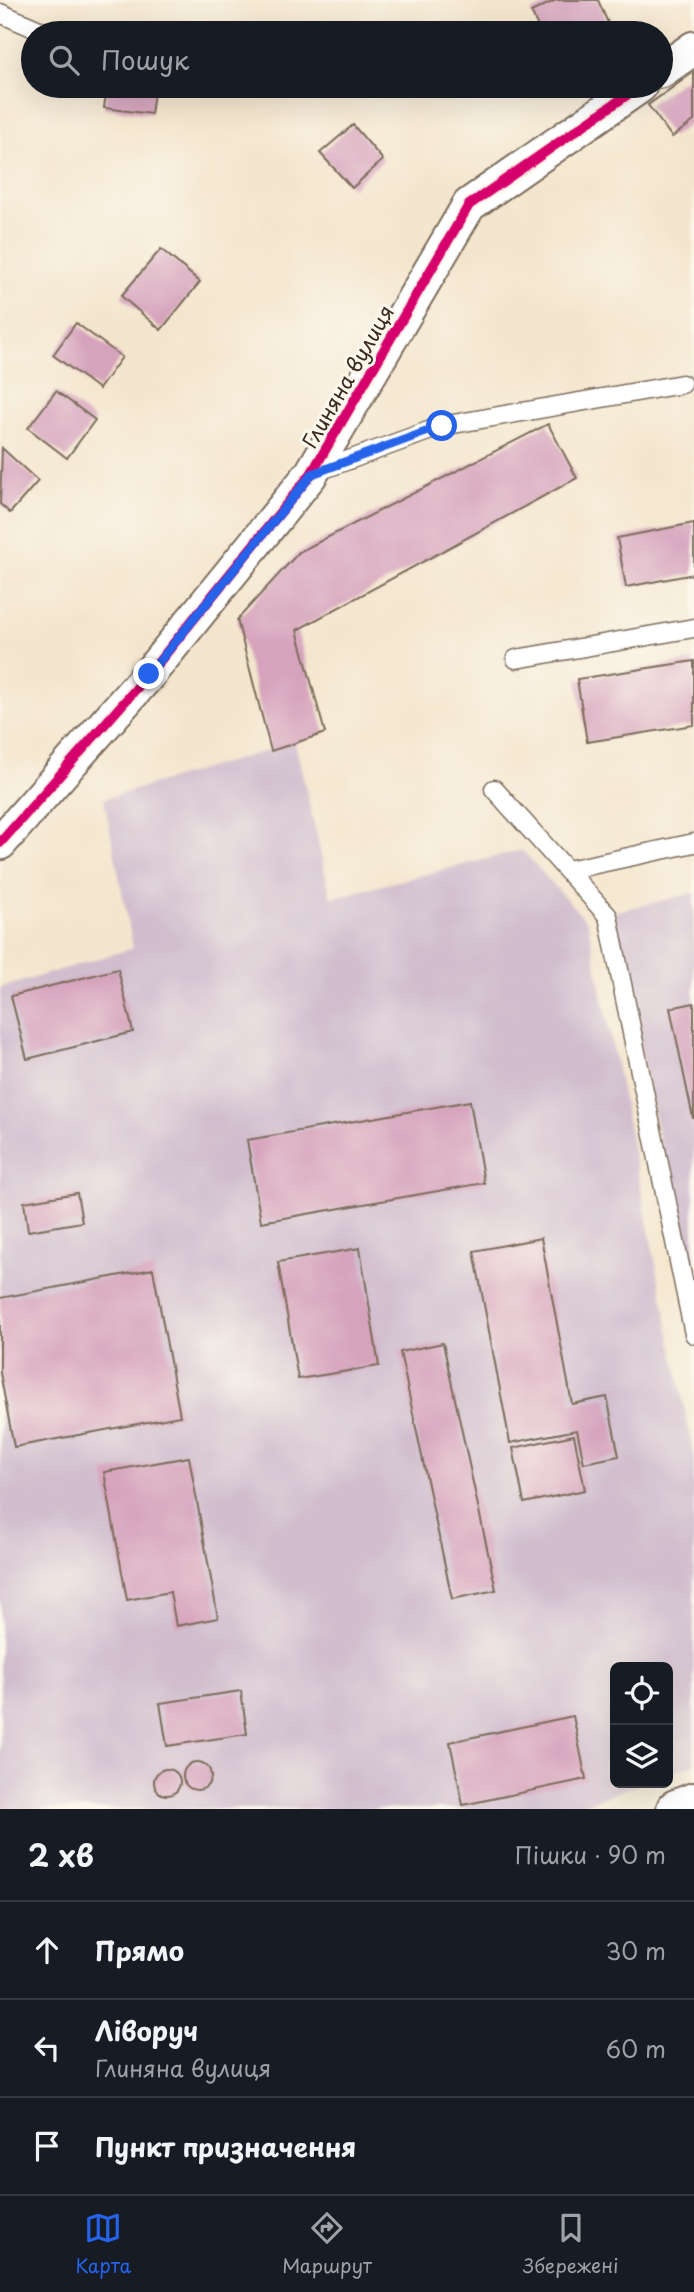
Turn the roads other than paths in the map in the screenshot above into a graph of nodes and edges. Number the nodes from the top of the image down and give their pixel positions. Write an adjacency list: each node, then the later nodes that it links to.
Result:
1 (0, 13): 2 (lane)
2 (21, 22)
3 (694, 48): 4 (street)
4 (673, 63)
5 (623, 98): 7 (street, Глиняна вулиця)
6 (682, 384): 7 (lane)
7 (312, 474): 11 (street, Глиняна вулиця)
8 (694, 628): 9 (lane)
9 (516, 659)
10 (494, 789): 13 (lane)
11 (0, 843)
12 (694, 843): 13 (lane)
13 (568, 870): 14 (lane)
14 (694, 1334)
15 (694, 1802): 16 (street)
16 (676, 1809)

